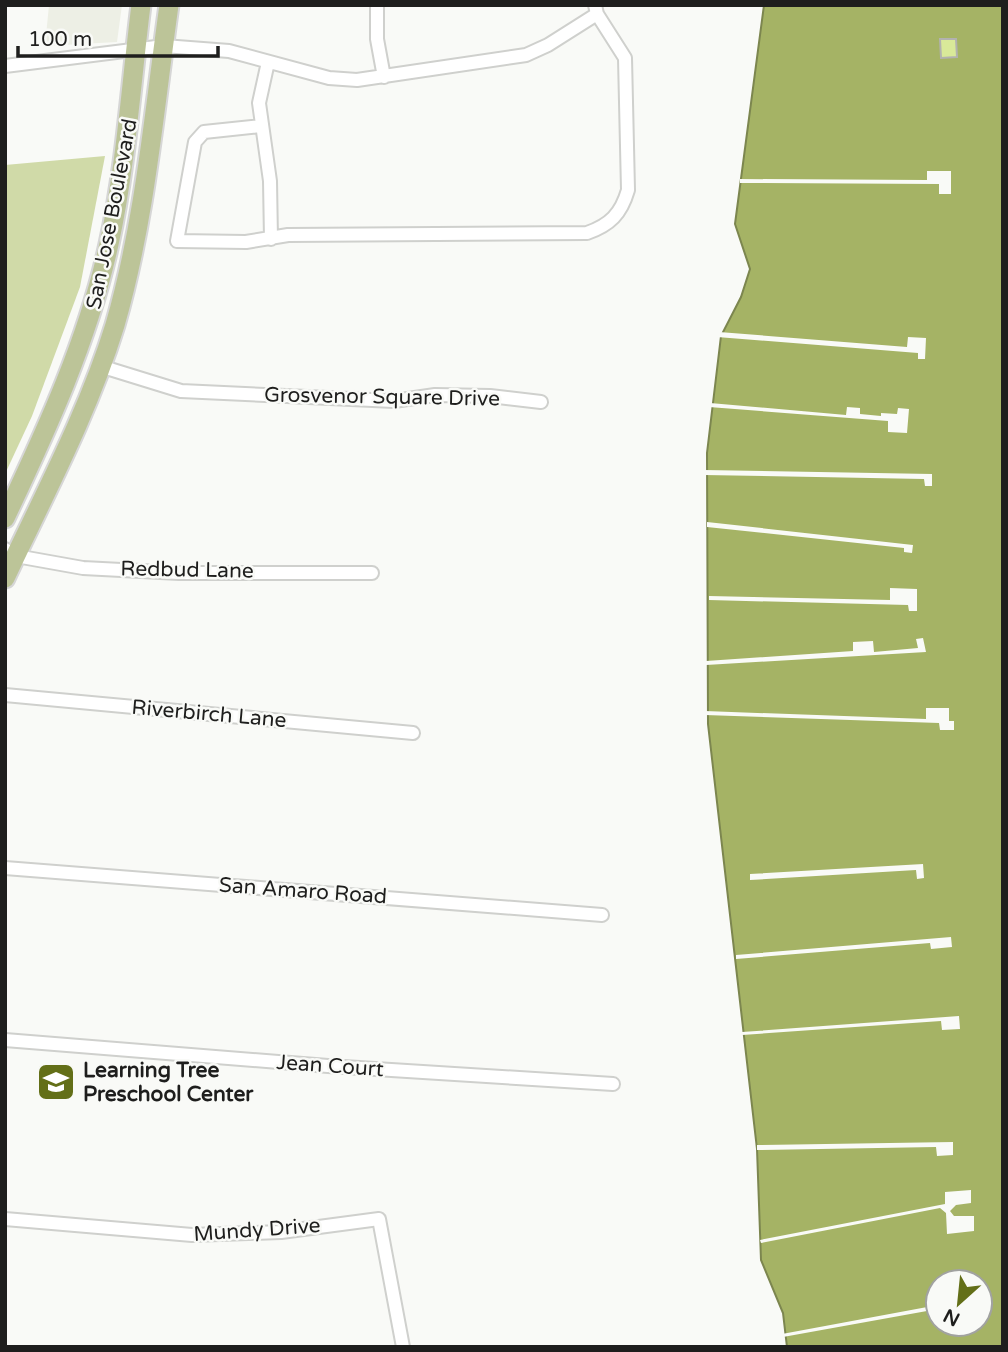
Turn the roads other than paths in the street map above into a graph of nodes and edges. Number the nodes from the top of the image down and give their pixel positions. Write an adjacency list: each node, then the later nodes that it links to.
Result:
1 (141, 5): 6 (main road, San Jose Boulevard)
2 (169, 5): 5 (main road, San Jose Boulevard)
3 (377, 5): 9 (street)
4 (596, 10): 9 (street); 11 (street)
5 (164, 46): 6 (street); 7 (street); 12 (main road, San Jose Boulevard)
6 (135, 52): 8 (street); 14 (main road, San Jose Boulevard)
7 (268, 62): 9 (street); 10 (street)
8 (5, 66)
9 (384, 77)
10 (261, 126): 11 (street); 11 (street)
11 (271, 239)
12 (100, 366): 13 (street, Grosvenor Square Drive); 15 (main road, San Jose Boulevard)
13 (541, 402)
14 (5, 518)
15 (10, 552): 16 (street, Redbud Lane); 17 (main road, San Jose Boulevard)
16 (372, 573)
17 (5, 578)
18 (5, 695): 19 (street, Riverbirch Lane)
19 (413, 733)
20 (5, 868): 21 (street, San Amaro Road)
21 (601, 915)
22 (5, 1040): 23 (street, Jean Court)
23 (613, 1084)
24 (5, 1219): 25 (street, Mundy Drive)
25 (403, 1347)

